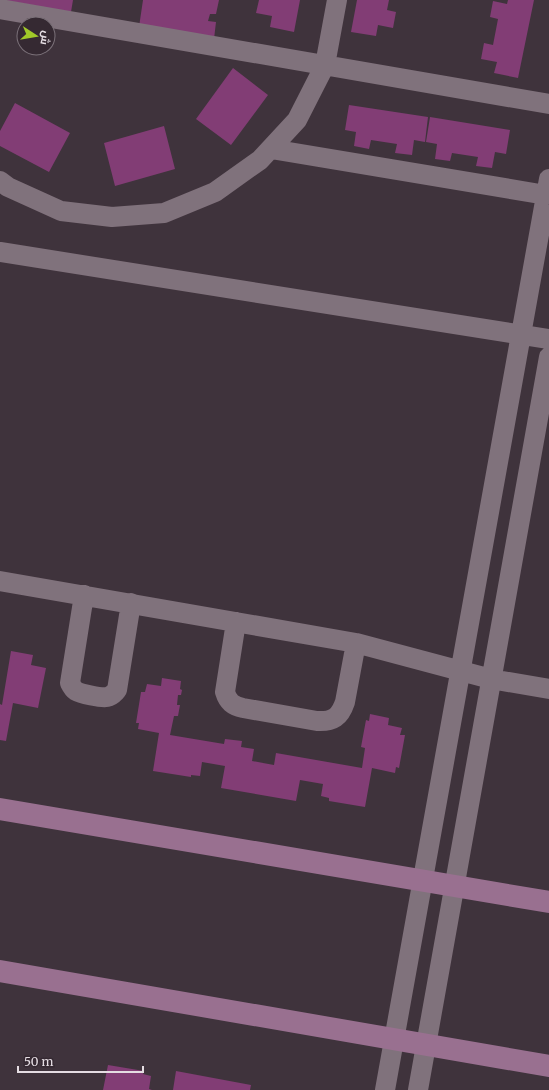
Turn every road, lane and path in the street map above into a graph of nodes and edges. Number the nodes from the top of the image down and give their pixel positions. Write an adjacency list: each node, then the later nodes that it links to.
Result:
1 (337, 0): 3 (street)
2 (0, 9): 3 (street)
3 (325, 65): 4 (street); 5 (street)
4 (549, 104)
5 (271, 148): 6 (street); 7 (street)
6 (0, 181)
7 (548, 187): 9 (street)
8 (0, 252): 9 (street)
9 (521, 334): 10 (street); 17 (street)
10 (549, 339)
11 (549, 357): 18 (street)
12 (0, 581): 13 (street)
13 (84, 595): 14 (street); 14 (street)
14 (131, 603): 15 (street)
15 (236, 622): 16 (street); 16 (street)
16 (356, 643): 17 (street)
17 (460, 671): 18 (street); 21 (street)
18 (491, 679): 19 (street); 22 (street)
19 (549, 689)
20 (0, 809): 21 (main road)
21 (423, 880): 22 (main road); 25 (street)
22 (454, 885): 23 (main road); 26 (street)
23 (549, 902)
24 (0, 971): 25 (main road)
25 (394, 1039): 26 (main road); 28 (street)
26 (426, 1044): 27 (main road); 29 (street)
27 (549, 1066)
28 (385, 1090)
29 (418, 1090)

